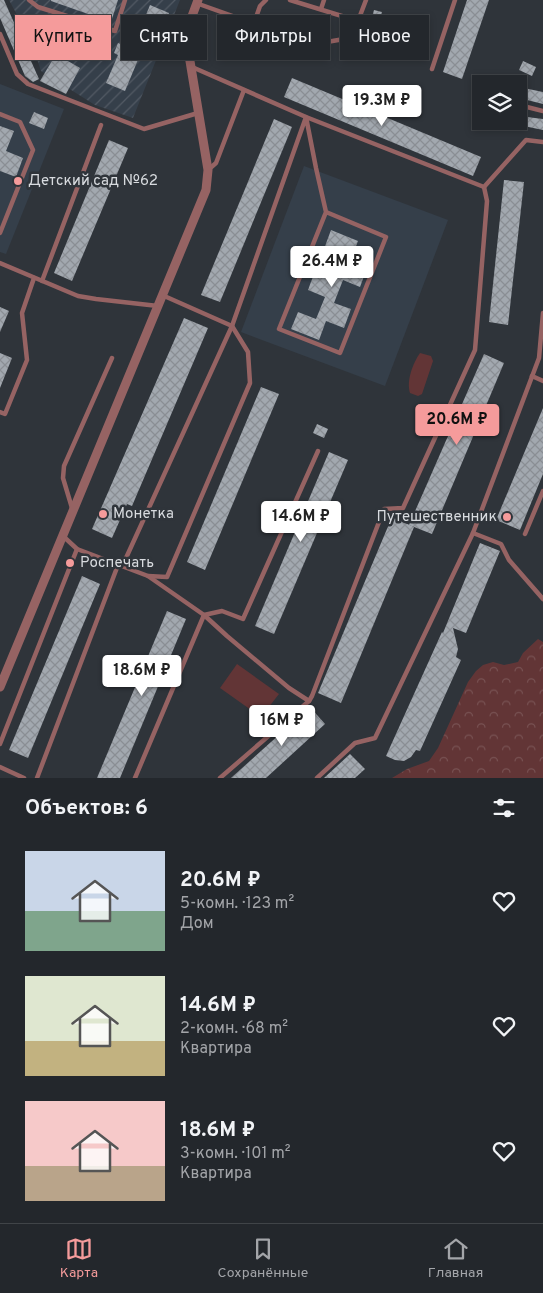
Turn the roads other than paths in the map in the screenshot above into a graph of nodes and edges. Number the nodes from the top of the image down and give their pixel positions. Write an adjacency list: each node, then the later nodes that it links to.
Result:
1 (29, 0): 2 (lane)
2 (125, 0)
3 (266, 0): 11 (lane)
4 (290, 0): 9 (lane)
5 (324, 0): 9 (lane)
6 (366, 0): 13 (lane)
7 (455, 0): 16 (lane)
8 (197, 2): 10 (lane); 15 (street)
9 (321, 9): 12 (lane)
10 (231, 15)
11 (257, 15)
12 (340, 15)
13 (360, 15)
14 (0, 34): 20 (lane)
15 (191, 66): 17 (lane); 20 (street)
16 (432, 68)
17 (244, 90): 22 (lane); 25 (lane)
18 (527, 108): 19 (lane)
19 (543, 111)
20 (198, 113): 25 (street)
21 (0, 114): 28 (lane)
22 (306, 117): 26 (lane); 27 (lane); 35 (lane)
23 (101, 125): 31 (lane)
24 (543, 142): 26 (lane)
25 (208, 170): 32 (street)
26 (484, 187): 52 (lane)
27 (326, 212): 27 (lane)
28 (0, 233)
29 (0, 264): 30 (lane)
30 (34, 278): 31 (lane); 39 (lane)
31 (42, 281): 33 (lane)
32 (162, 295): 33 (street); 35 (lane)
33 (158, 306): 42 (street)
34 (543, 313): 37 (lane)
35 (232, 326): 47 (lane); 48 (lane)
36 (112, 358): 42 (lane)
37 (532, 376): 38 (lane); 43 (lane)
38 (543, 382)
39 (0, 412)
40 (318, 451): 50 (lane)
41 (543, 491): 44 (lane)
42 (73, 511): 45 (street)
43 (473, 533): 49 (lane); 59 (lane)
44 (526, 534)
45 (63, 536): 46 (lane); 51 (street)
46 (77, 549): 47 (lane); 53 (lane)
47 (118, 565): 48 (lane); 56 (lane)
48 (148, 576): 50 (lane)
49 (543, 599)
50 (204, 615): 52 (lane); 57 (lane)
51 (0, 687)
52 (309, 701): 58 (lane)
53 (0, 744)
54 (0, 767): 55 (lane)
55 (24, 778)
56 (37, 778)
57 (135, 778)
58 (220, 778)
59 (317, 778)

